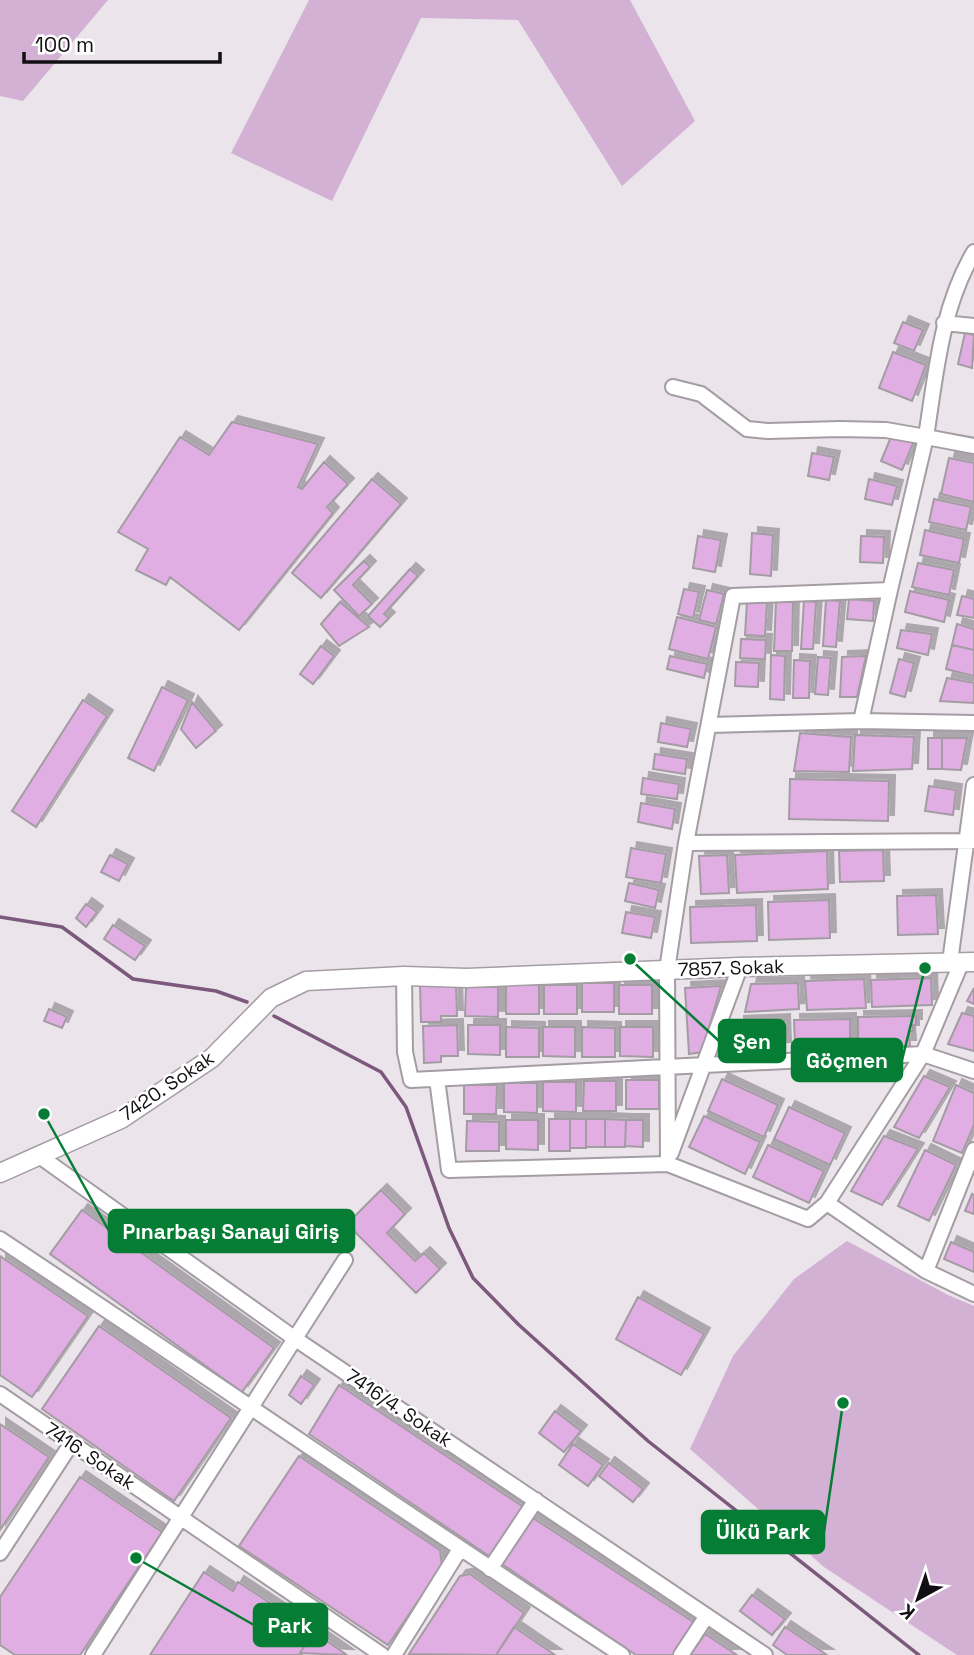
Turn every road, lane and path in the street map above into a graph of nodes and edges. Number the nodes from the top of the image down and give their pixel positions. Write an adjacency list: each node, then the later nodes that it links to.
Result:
1 (974, 252): 2 (street)
2 (944, 323): 3 (street); 5 (street)
3 (974, 326)
4 (673, 387): 5 (street)
5 (926, 437): 6 (street); 7 (street)
6 (974, 446)
7 (890, 590): 8 (street); 10 (street)
8 (861, 721): 9 (street); 10 (street)
9 (974, 723)
10 (710, 725): 13 (street)
11 (974, 785): 12 (street)
12 (970, 840): 13 (street); 14 (street)
13 (686, 843): 16 (street)
14 (962, 962): 15 (street, 7857. Sokak); 18 (street)
15 (740, 967): 16 (street, 7857. Sokak); 19 (street)
16 (667, 970): 17 (street, 7857. Sokak); 20 (street)
17 (404, 976): 22 (street); 24 (street, 7420. Sokak)
18 (923, 1054): 19 (street); 21 (street); 27 (street)
19 (704, 1065): 20 (street); 25 (street)
20 (666, 1068): 22 (street); 25 (street)
21 (974, 1071)
22 (437, 1079): 25 (street)
23 (974, 1151): 30 (street)
24 (38, 1155): 26 (street, 7420. Sokak); 32 (street, 7416/4. Sokak)
25 (668, 1164): 27 (street)
26 (0, 1173)
27 (827, 1203): 30 (street)
28 (0, 1239): 34 (street)
29 (345, 1260): 32 (street)
30 (926, 1271): 31 (street)
31 (974, 1294)
32 (295, 1338): 34 (street); 36 (street, 7416/4. Sokak)
33 (0, 1395): 35 (street, 7416. Sokak)
34 (251, 1405): 37 (street); 38 (street)
35 (71, 1444): 37 (street, 7416. Sokak); 39 (street)
36 (536, 1500): 40 (street); 41 (street, 7416/4. Sokak)
37 (180, 1516): 42 (street); 43 (street, 7416. Sokak)
38 (460, 1549): 40 (street); 44 (street)
39 (0, 1553)
40 (490, 1569): 45 (street)
41 (706, 1617): 46 (street); 47 (street, 7416/4. Sokak)
42 (98, 1653)
43 (382, 1655)
44 (394, 1655)
45 (622, 1655)
46 (681, 1655)
47 (765, 1655)

